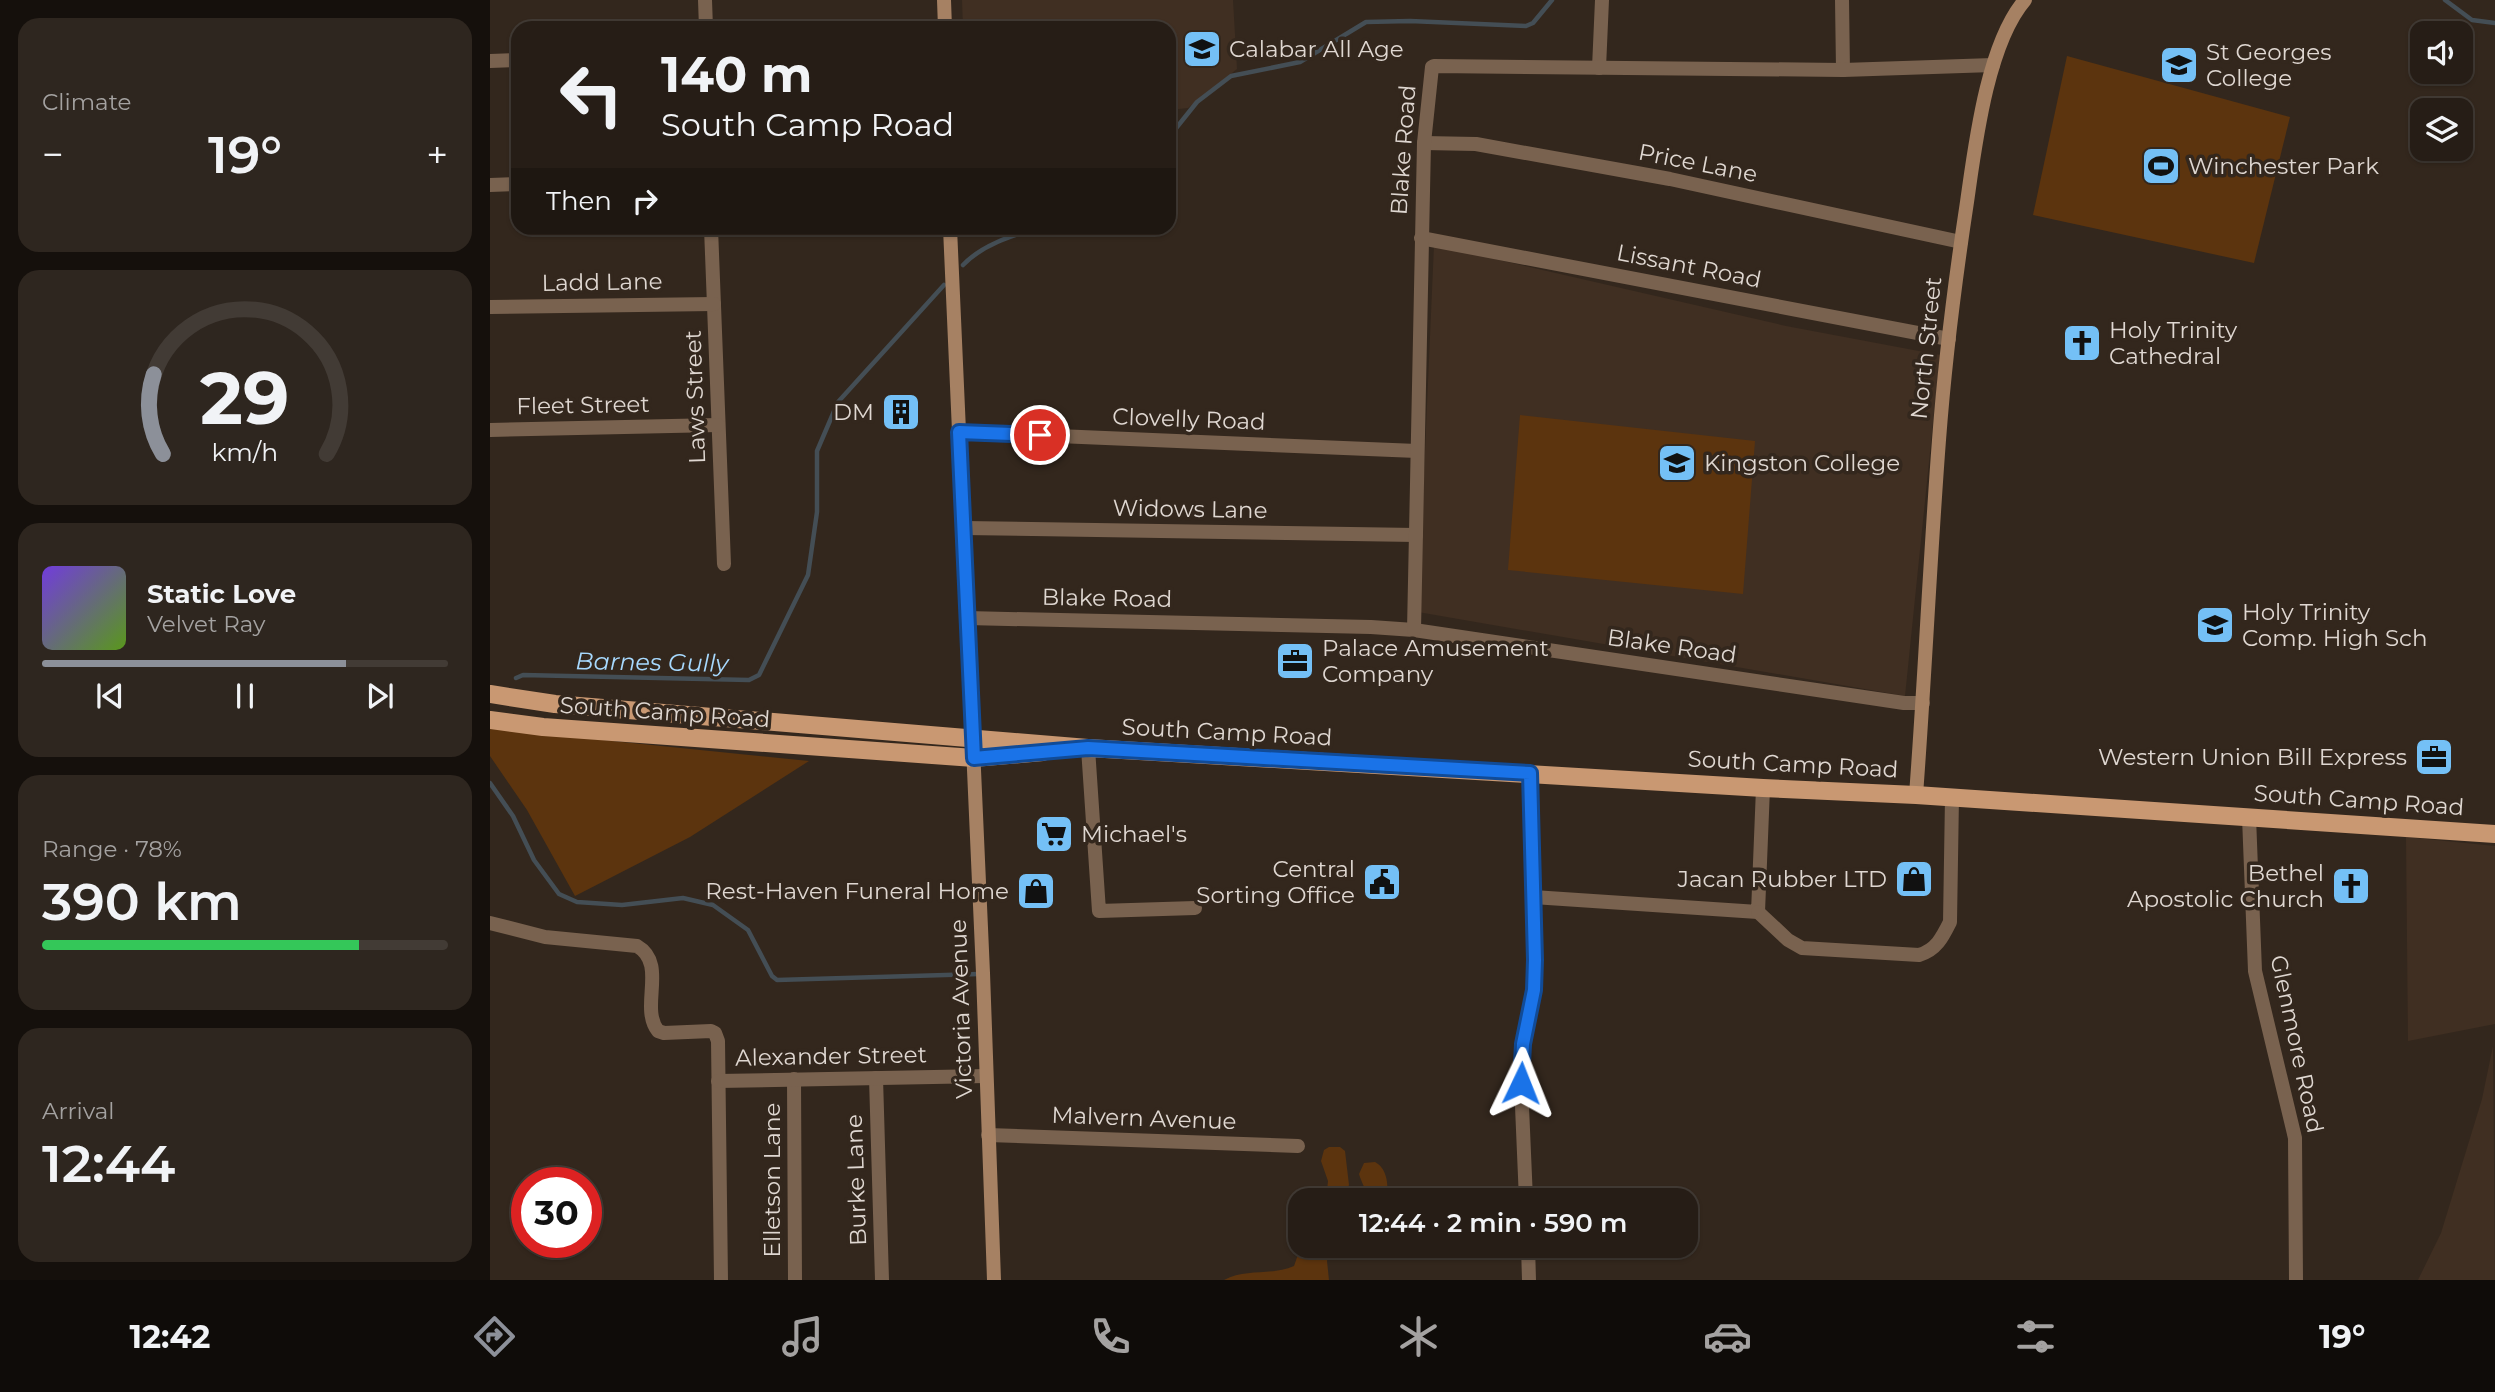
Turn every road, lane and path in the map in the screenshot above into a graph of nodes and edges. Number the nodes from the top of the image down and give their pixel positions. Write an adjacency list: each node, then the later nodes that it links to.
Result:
1 (705, 0): 6 (street)
2 (944, 0): 7 (main road)
3 (1602, 0): 11 (street)
4 (1842, 0): 12 (street)
5 (2020, 3): 10 (main road, North Street)
6 (706, 21)
7 (945, 21)
8 (511, 60): 9 (street)
9 (490, 61)
10 (1993, 65): 12 (street, Blake Road); 19 (main road, North Street)
11 (1599, 68): 12 (street, Blake Road); 13 (street, Blake Road)
12 (1843, 70)
13 (1424, 143): 18 (street, Blake Road); 19 (street, Price Lane)
14 (511, 184): 15 (street)
15 (490, 185)
16 (711, 235): 20 (street, Laws Street)
17 (950, 235): 25 (main road, Victoria Avenue)
18 (1421, 238): 22 (street, Lissant Road); 26 (street, Blake Road)
19 (1961, 242): 22 (main road, North Street)
20 (714, 304): 21 (street, Ladd Lane); 23 (street, Laws Street)
21 (490, 307)
22 (1949, 339): 33 (main road, North Street)
23 (718, 425): 24 (street, Fleet Street); 29 (street, Laws Street)
24 (490, 430)
25 (959, 432): 26 (street, Clovelly Road); 27 (main road, Victoria Avenue)
26 (1418, 450): 28 (street, Blake Road)
27 (964, 528): 28 (street, Widows Lane); 30 (main road, Victoria Avenue)
28 (1416, 535): 31 (street, Blake Road)
29 (724, 564)
30 (967, 618): 31 (street, Blake Road); 35 (main road, Victoria Avenue)
31 (1414, 630): 33 (street, Blake Road)
32 (490, 694): 35 (main road, South Camp Road)
33 (1923, 704): 40 (main road, North Street)
34 (490, 720): 37 (main road, South Camp Road)
35 (973, 737): 36 (main road, South Camp Road); 37 (main road, Victoria Avenue)
36 (1088, 748): 37 (main road, South Camp Road); 38 (main road, South Camp Road); 45 (street)
37 (974, 758): 48 (main road, Victoria Avenue)
38 (1530, 773): 39 (main road, South Camp Road); 44 (street)
39 (1763, 788): 40 (main road, South Camp Road); 46 (street)
40 (1916, 795): 41 (main road, South Camp Road)
41 (1952, 797): 42 (main road, South Camp Road); 46 (street)
42 (2249, 817): 43 (main road, South Camp Road); 61 (street, Glenmore Road)
43 (2495, 834)
44 (1533, 897): 46 (street); 54 (street)
45 (1195, 908)
46 (1758, 912)
47 (490, 923): 51 (street)
48 (986, 1076): 49 (street, Alexander Street); 52 (main road, Victoria Avenue)
49 (876, 1078): 50 (street, Alexander Street); 58 (street, Burke Lane)
50 (794, 1079): 51 (street, Alexander Street); 57 (street, Elletson Lane)
51 (718, 1081): 56 (street)
52 (988, 1135): 53 (street, Malvern Avenue); 59 (main road, Victoria Avenue)
53 (1298, 1146)
54 (1525, 1188)
55 (1528, 1258): 60 (street)
56 (721, 1280)
57 (795, 1280)
58 (882, 1280)
59 (994, 1280)
60 (1529, 1280)
61 (2295, 1280)

